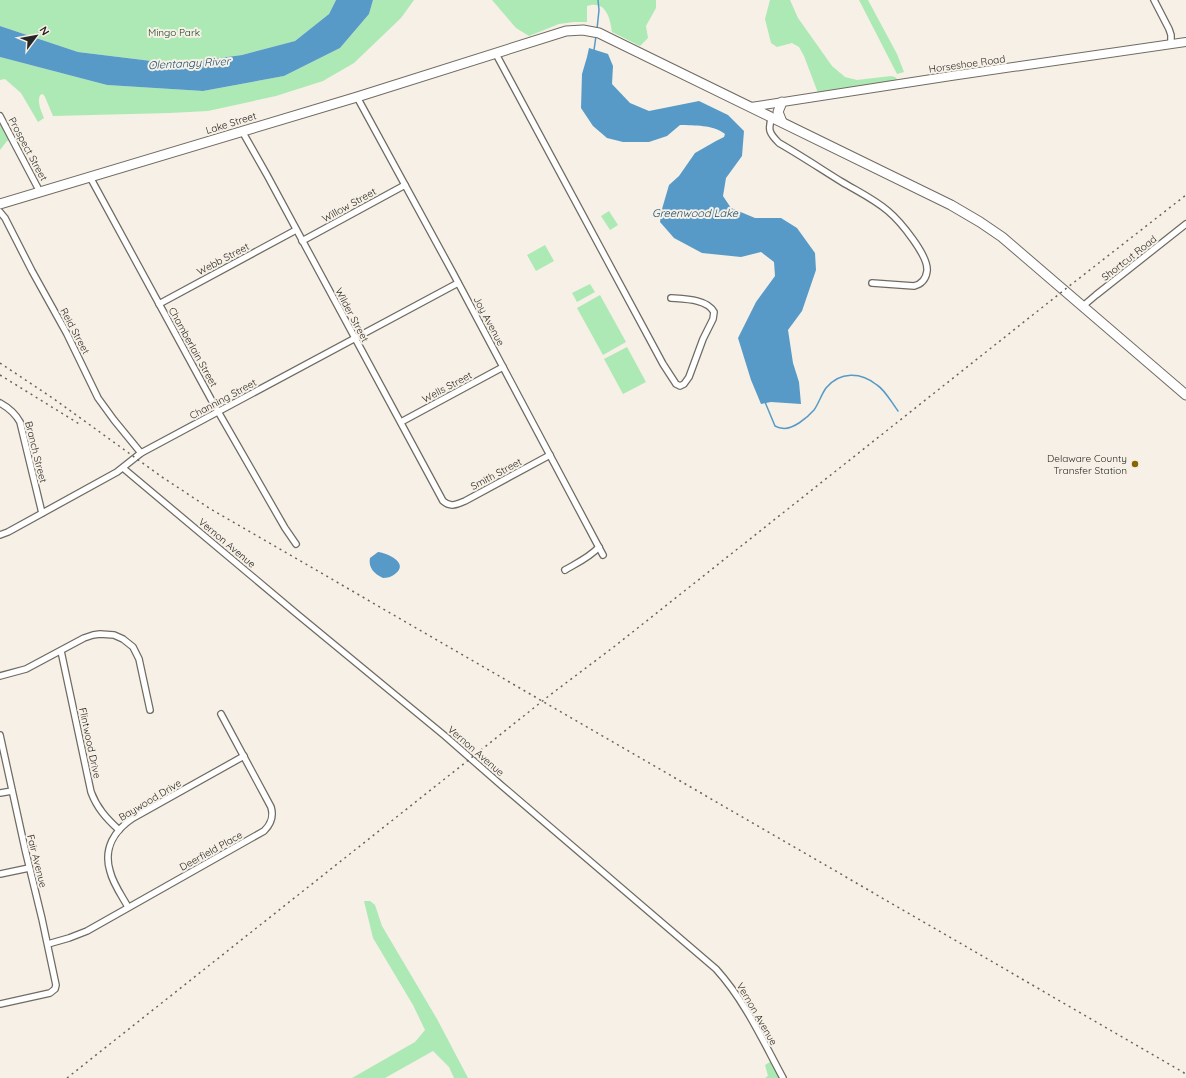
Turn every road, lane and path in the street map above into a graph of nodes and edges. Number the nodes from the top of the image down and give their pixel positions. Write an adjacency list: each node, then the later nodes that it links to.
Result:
1 (1154, 0): 3 (street)
2 (1186, 42): 3 (street, Horseshoe Road)
3 (1171, 44): 6 (street, Horseshoe Road)
4 (496, 54): 5 (main road, Lake Street); 7 (main road, Lake Street); 22 (street)
5 (357, 97): 11 (main road, Lake Street); 13 (street, Joy Avenue)
6 (782, 102): 7 (street, Horseshoe Road); 10 (main road)
7 (751, 107): 9 (main road)
8 (0, 116): 14 (street, Prospect Street)
9 (772, 117): 10 (main road); 21 (street)
10 (782, 122): 24 (main road)
11 (242, 131): 12 (main road, Lake Street); 18 (street, Wilder Street)
12 (90, 177): 14 (main road, Lake Street); 23 (street, Chamberlain Street)
13 (405, 185): 19 (street, Willow Street); 20 (street, Joy Avenue)
14 (40, 192): 15 (main road, Lake Street)
15 (0, 204)
16 (0, 212): 31 (street, Reid Street)
17 (1186, 224): 24 (street, Shortcut Road)
18 (296, 230): 19 (street, Wilder Street); 23 (street, Webb Street)
19 (302, 241): 25 (street, Wilder Street)
20 (458, 283): 25 (street, Channing Street); 26 (street, Joy Avenue)
21 (872, 283)
22 (671, 298)
23 (159, 304): 29 (street, Chamberlain Street)
24 (1084, 306): 27 (main road)
25 (355, 338): 29 (street, Channing Street); 30 (street, Wilder Street)
26 (503, 367): 30 (street, Wells Street); 32 (street, Joy Avenue)
27 (1186, 395)
28 (0, 403): 35 (street, Branch Street)
29 (218, 412): 31 (street, Channing Street); 37 (street, Chamberlain Street)
30 (401, 422): 34 (street, Wilder Street)
31 (141, 453): 33 (street, Channing Street)
32 (550, 455): 34 (street, Smith Street); 38 (street, Joy Avenue)
33 (123, 468): 35 (street, Channing Street); 55 (street, Vernon Avenue)
34 (448, 505)
35 (42, 513): 36 (street, Channing Street)
36 (0, 535)
37 (296, 544)
38 (599, 547): 39 (street, Joy Avenue); 40 (street)
39 (603, 555)
40 (565, 570)
41 (61, 651): 42 (street); 43 (street); 49 (street, Flintwood Drive)
42 (0, 676)
43 (150, 710)
44 (221, 714): 46 (street, Deerfield Place)
45 (0, 735): 47 (street, Fair Avenue)
46 (244, 756): 49 (street, Baywood Drive); 52 (street, Deerfield Place)
47 (12, 791): 48 (street); 50 (street, Fair Avenue)
48 (0, 793)
49 (118, 830): 52 (street, Baywood Drive)
50 (29, 868): 51 (street); 53 (street, Fair Avenue)
51 (0, 874)
52 (128, 907): 53 (street, Deerfield Place)
53 (48, 944): 54 (street, Fair Avenue)
54 (0, 1004)
55 (783, 1078)

